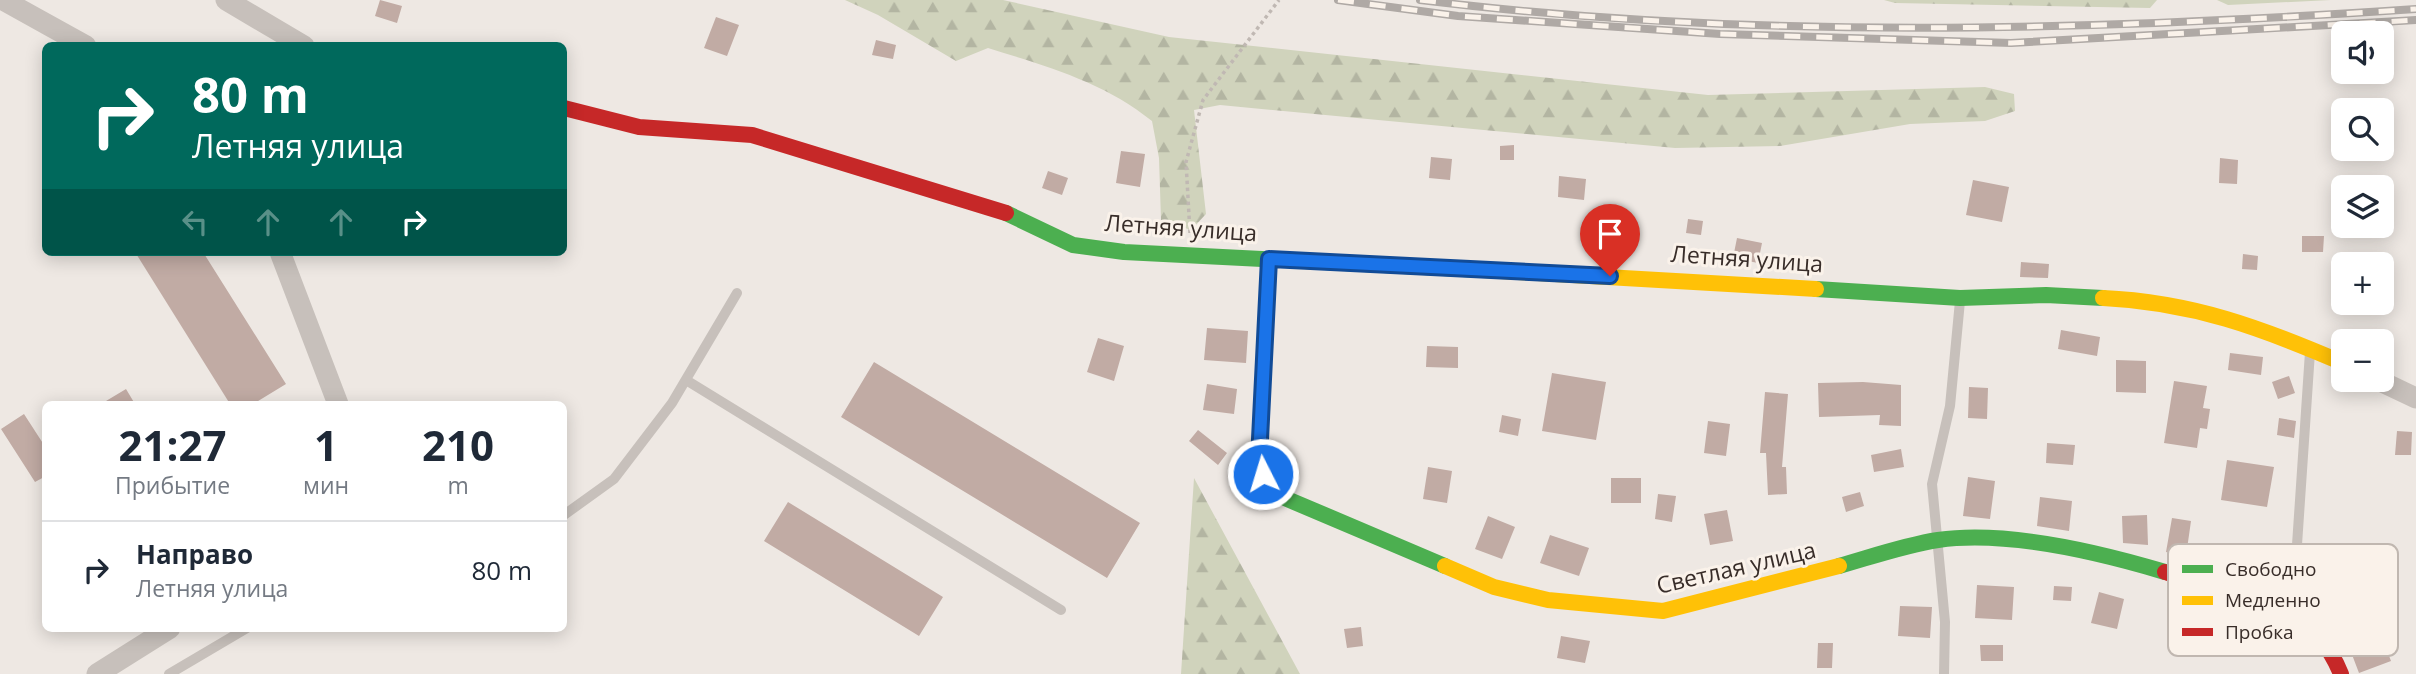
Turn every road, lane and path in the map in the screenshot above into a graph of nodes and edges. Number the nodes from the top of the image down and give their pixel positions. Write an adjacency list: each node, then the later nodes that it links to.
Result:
1 (3, 0): 4 (street)
2 (226, 0): 5 (street)
3 (1279, 0): 7 (path)
4 (79, 42)
5 (297, 42)
6 (567, 109): 7 (street, Летняя улица)
7 (1192, 255): 9 (street, Летняя улица)
8 (282, 256): 17 (street)
9 (1269, 259): 11 (street, Летняя улица); 19 (street, Светлая улица)
10 (737, 293): 14 (lane)
11 (1960, 298): 12 (street, Летняя улица); 19 (lane)
12 (2310, 347): 13 (street, Летняя улица); 20 (lane)
13 (2331, 357)
14 (686, 380): 18 (lane); 22 (lane)
15 (2394, 388): 16 (street)
16 (2416, 398)
17 (337, 401)
18 (567, 512)
19 (1938, 540): 21 (street, Светлая улица); 28 (lane)
20 (2297, 544)
21 (2168, 572)
22 (1061, 610)
23 (164, 632): 26 (street)
24 (240, 632): 27 (lane)
25 (2332, 656): 29 (street, Светлая улица)
26 (97, 674)
27 (169, 674)
28 (1944, 674)
29 (2341, 674)

